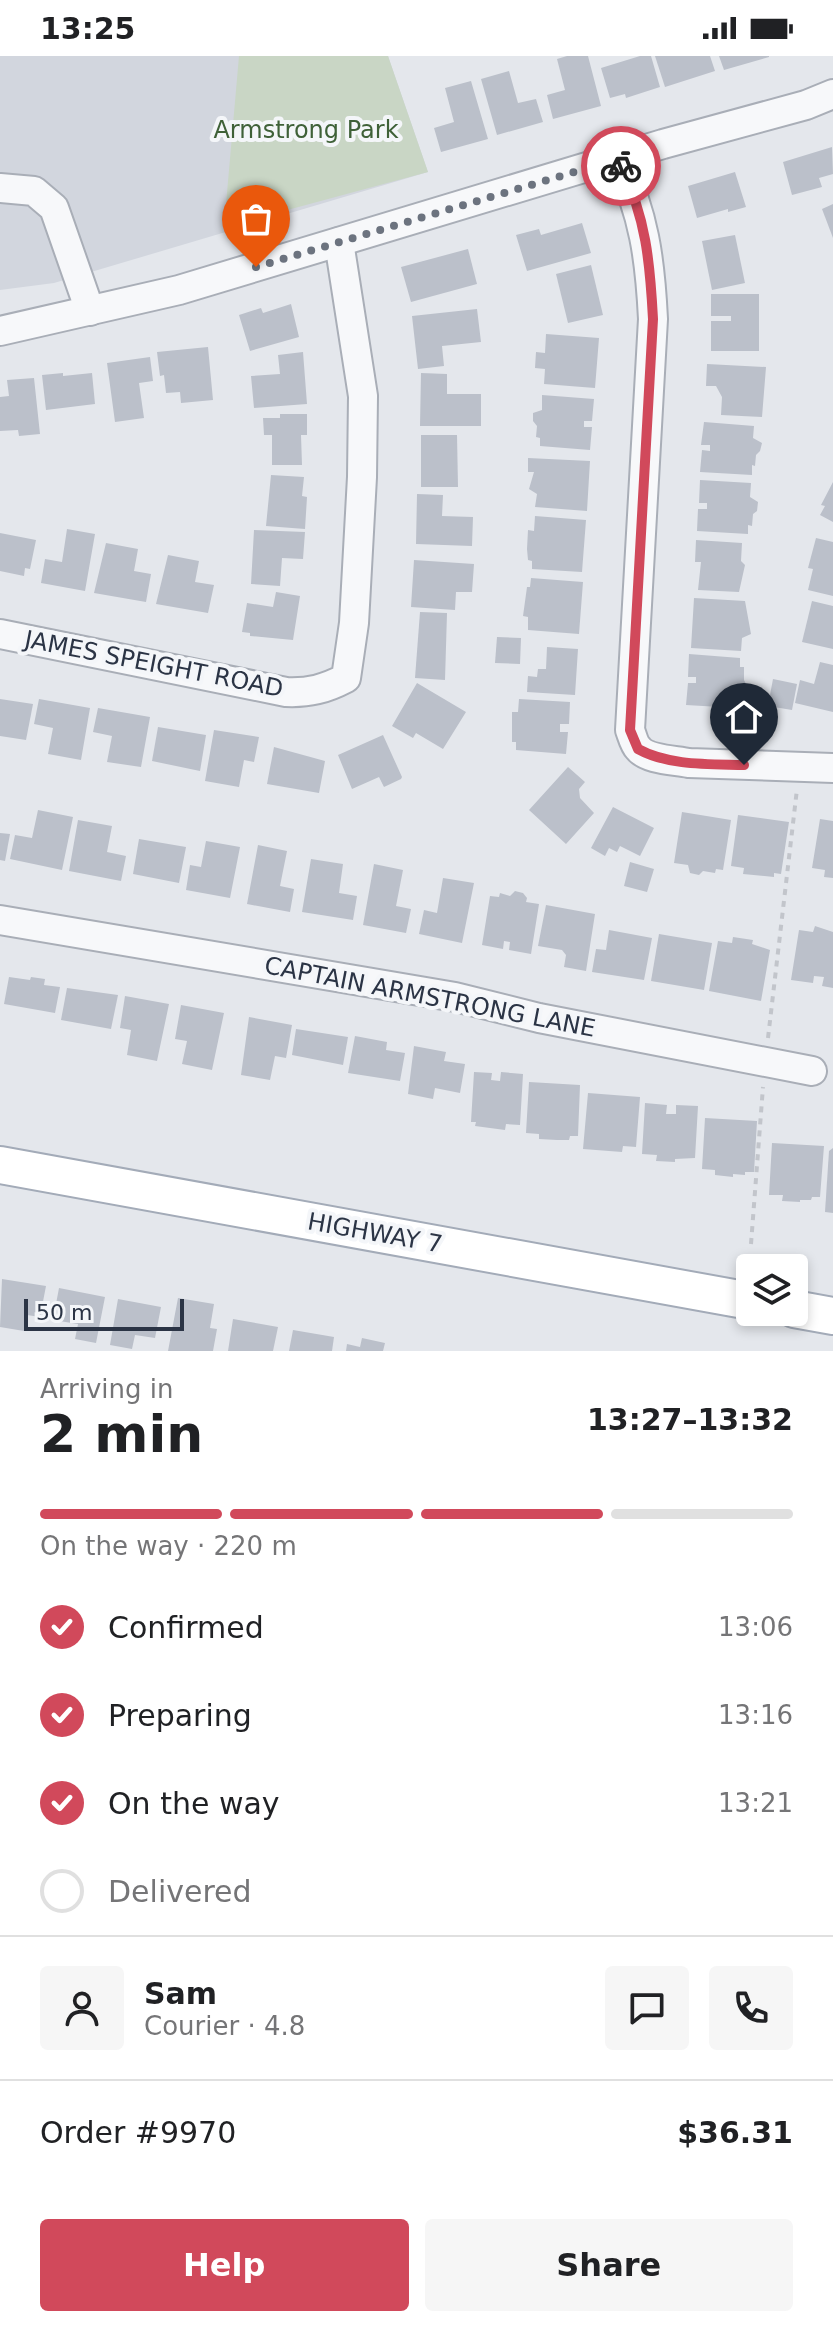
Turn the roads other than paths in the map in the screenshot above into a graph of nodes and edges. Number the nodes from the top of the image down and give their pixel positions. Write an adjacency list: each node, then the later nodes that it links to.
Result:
1 (833, 94): 2 (street)
2 (618, 159): 4 (street); 8 (street)
3 (0, 188): 5 (street)
4 (339, 242): 5 (street); 7 (street, JAMES SPEIGHT ROAD)
5 (90, 311): 6 (street)
6 (0, 331)
7 (0, 634)
8 (833, 768)
9 (0, 920): 10 (street, CAPTAIN ARMSTRONG LANE)
10 (812, 1071)
11 (0, 1165): 12 (main road, HIGHWAY 7)
12 (736, 1298)
13 (808, 1312): 14 (main road)
14 (833, 1316)

